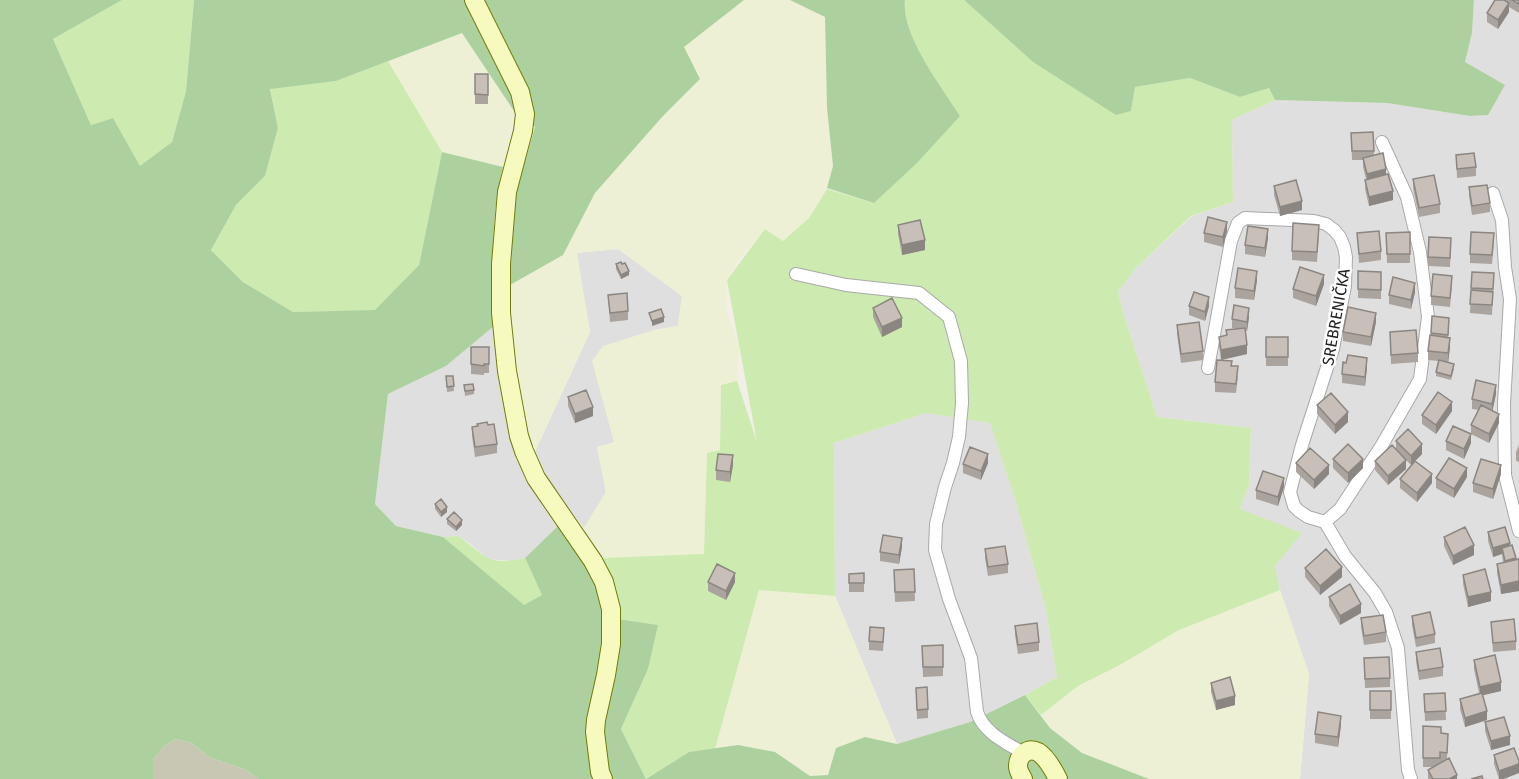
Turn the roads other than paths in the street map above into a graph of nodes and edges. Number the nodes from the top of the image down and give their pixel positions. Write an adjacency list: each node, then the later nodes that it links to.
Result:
1 (474, 0): 11 (main road)
2 (1382, 142): 7 (street)
3 (1493, 193): 5 (street)
4 (796, 274): 9 (street)
5 (1514, 299): 8 (street)
6 (1208, 368): 7 (street, SREBRENIČKA)
7 (1325, 522): 13 (street)
8 (1519, 531)
9 (1023, 753): 10 (main road); 12 (main road)
10 (1061, 777)
11 (603, 779)
12 (1023, 779)
13 (1411, 779)

